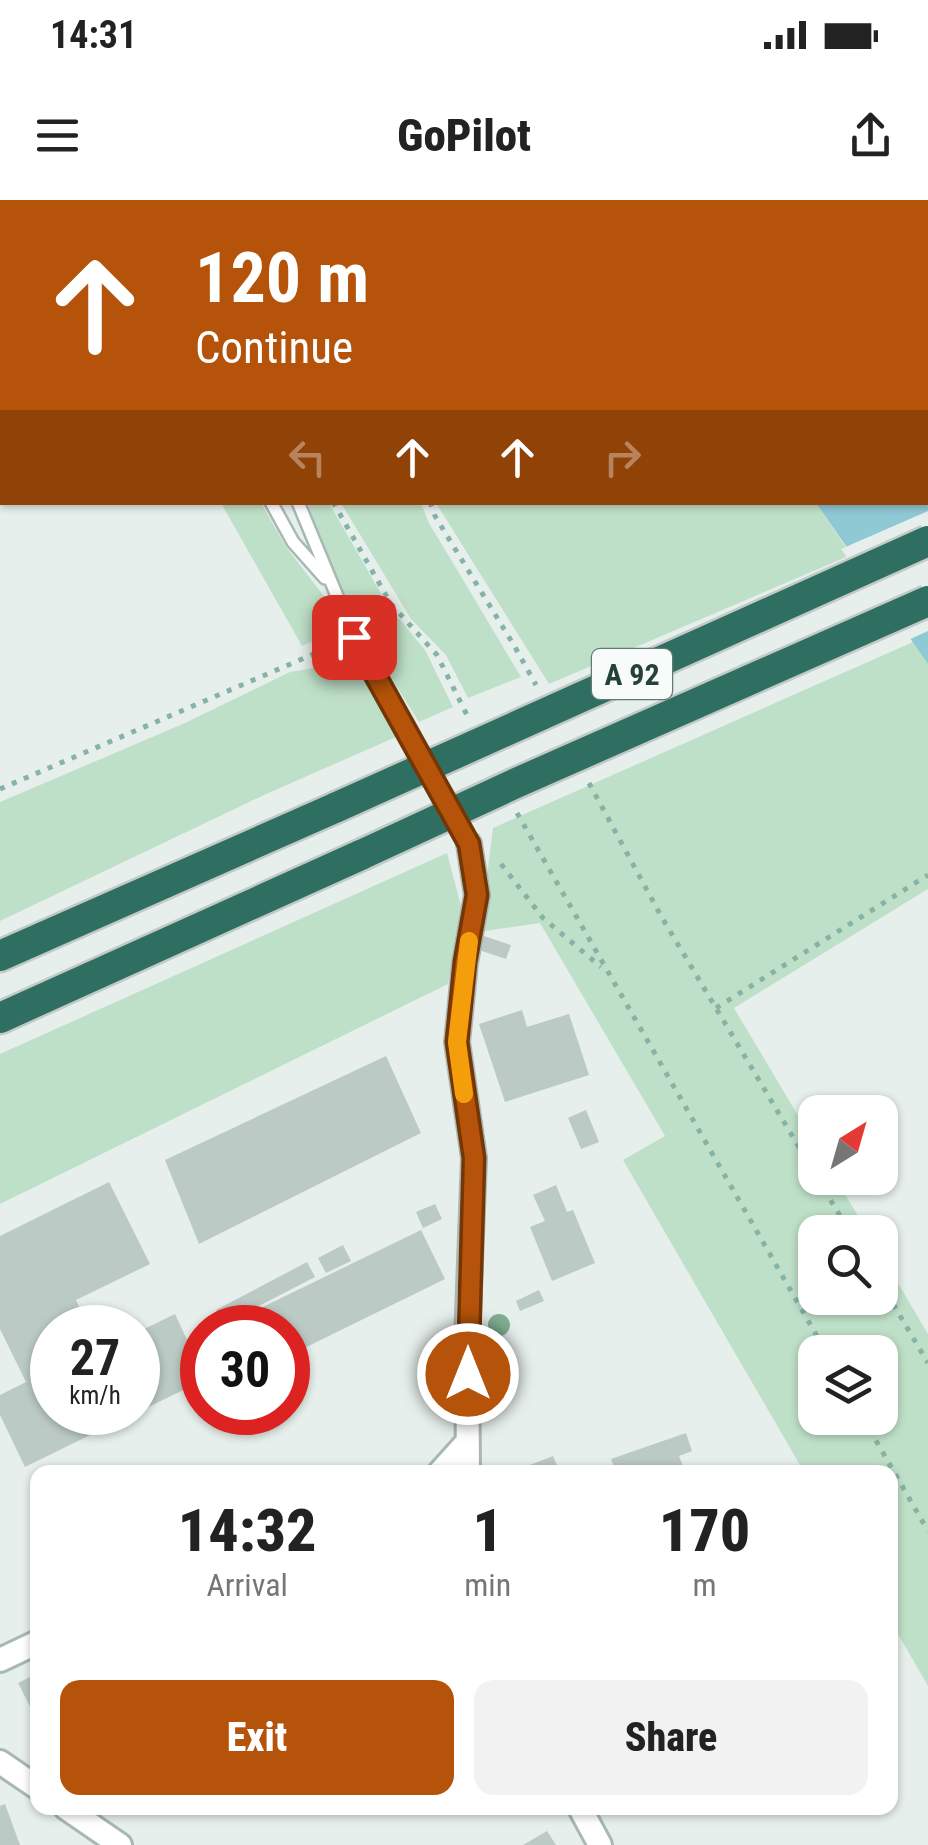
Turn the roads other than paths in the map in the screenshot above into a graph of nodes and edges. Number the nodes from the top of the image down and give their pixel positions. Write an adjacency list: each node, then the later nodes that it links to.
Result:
1 (273, 505): 4 (lane)
2 (299, 505): 4 (lane)
3 (928, 541): 7 (highway, A 92, bridge)
4 (332, 584): 6 (lane)
5 (928, 601): 8 (highway, A 92, bridge)
6 (469, 844): 9 (street)
7 (0, 956)
8 (0, 1018)
9 (468, 1442): 10 (street); 11 (street)
10 (447, 1465)
11 (468, 1465)
12 (30, 1646): 13 (street)
13 (0, 1660)
14 (0, 1762): 15 (street)
15 (30, 1783)
16 (76, 1815): 18 (street)
17 (584, 1815): 19 (street)
18 (120, 1845)
19 (600, 1845)

